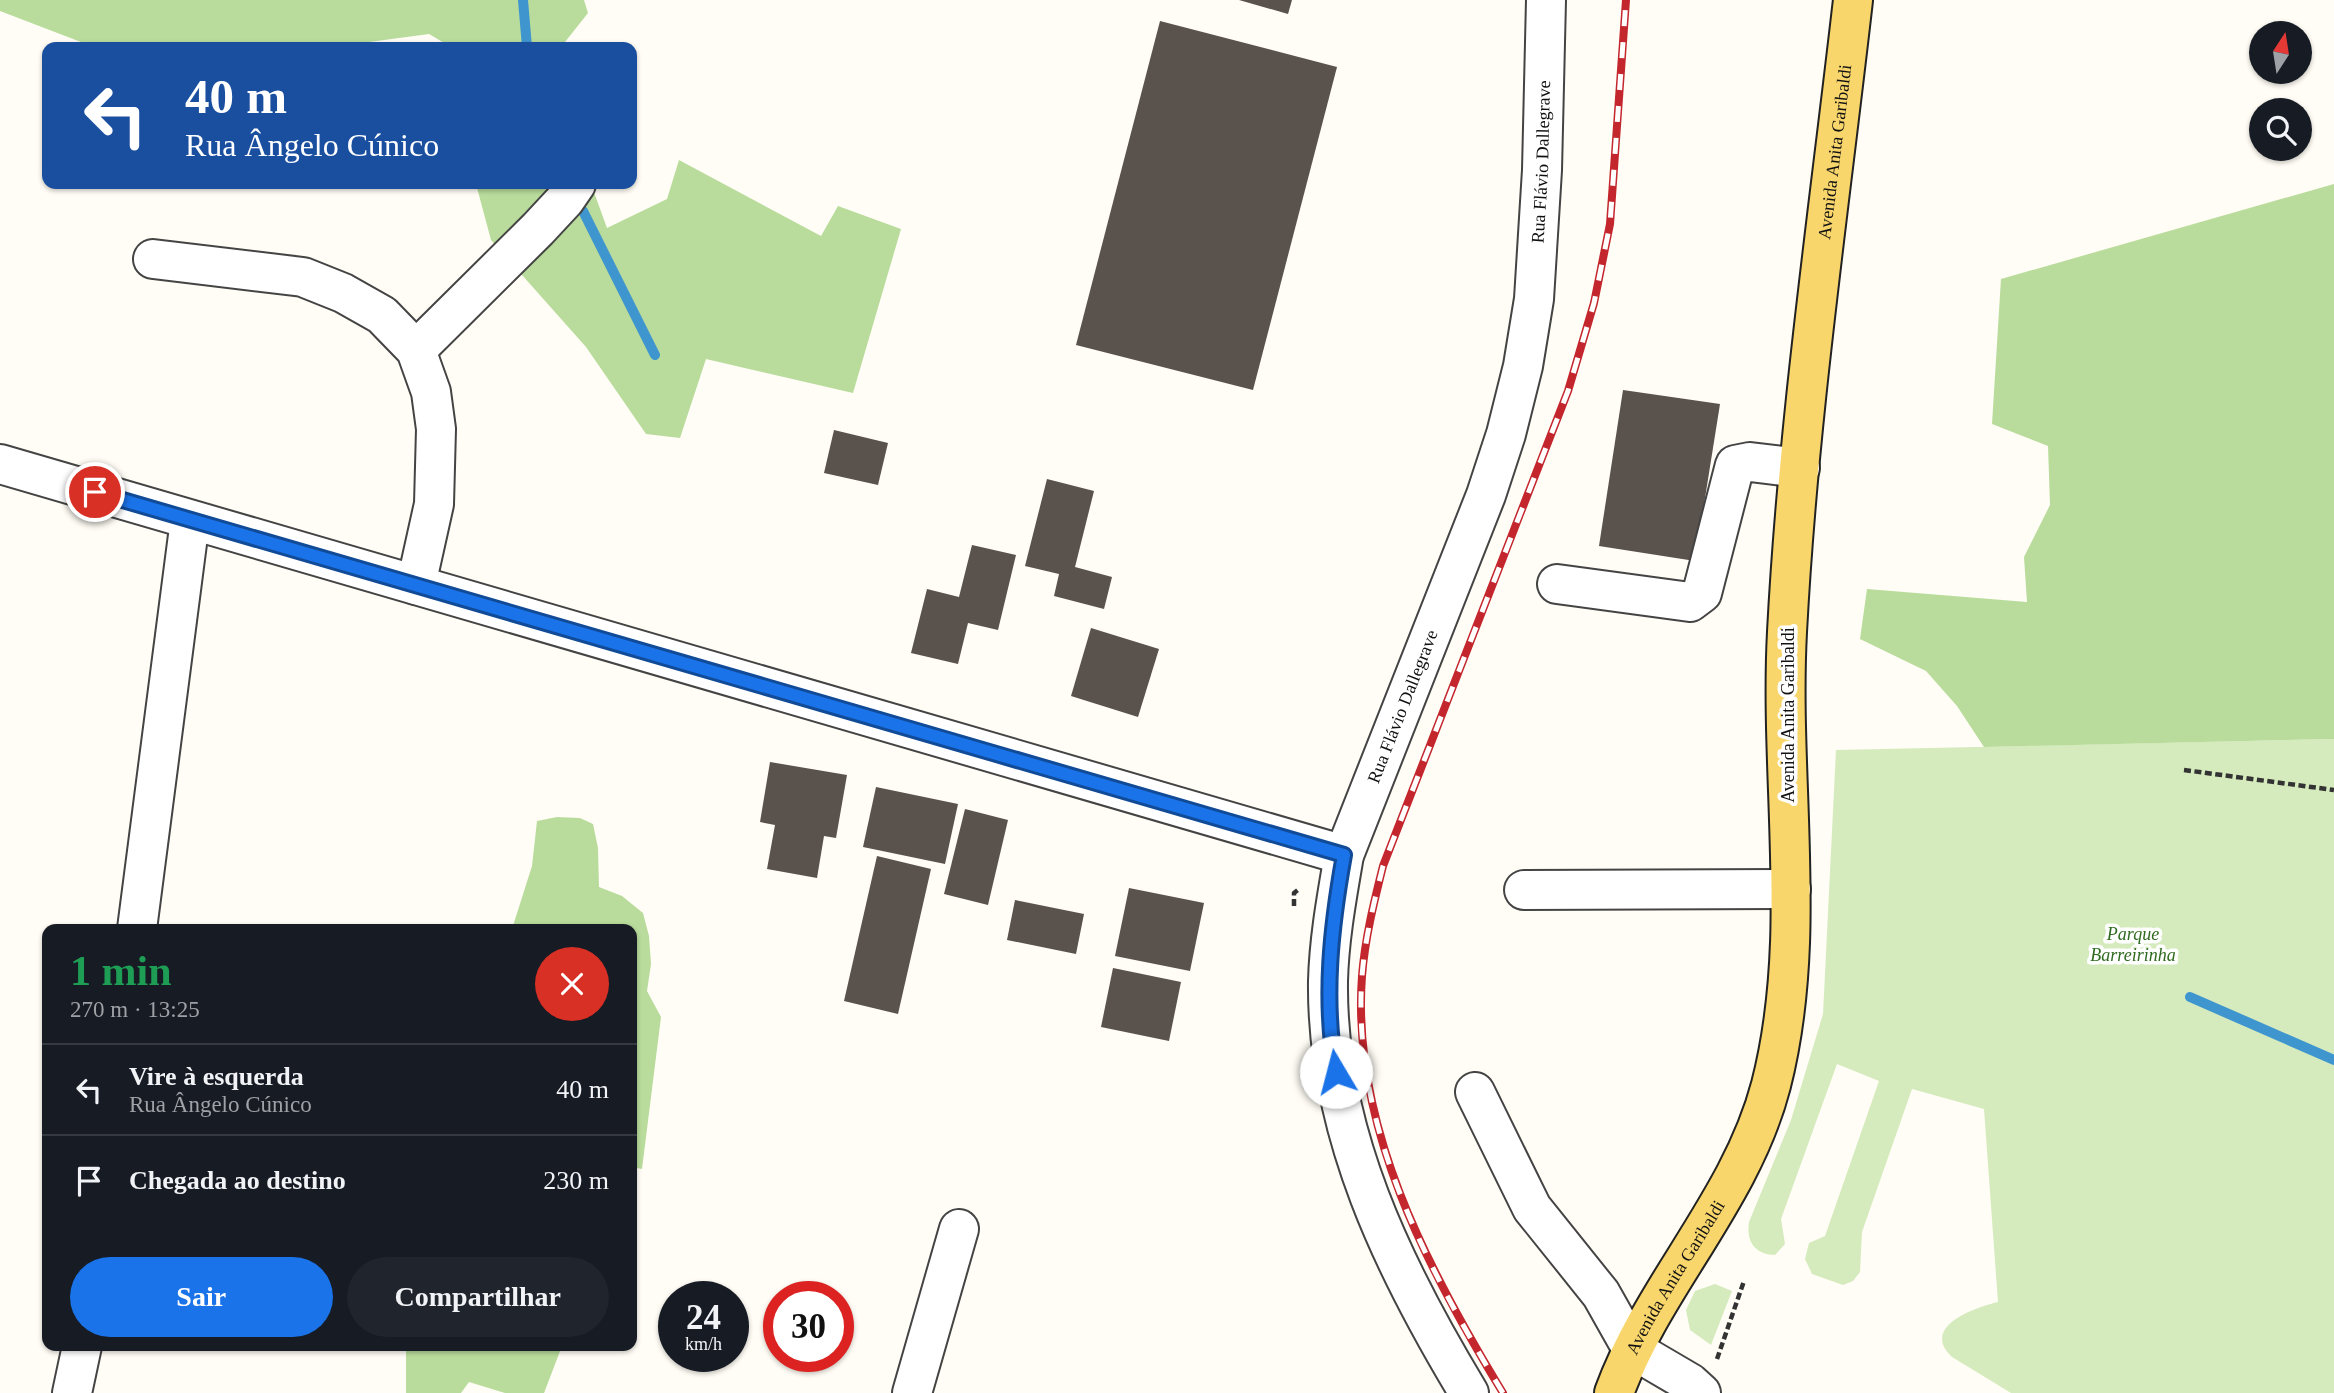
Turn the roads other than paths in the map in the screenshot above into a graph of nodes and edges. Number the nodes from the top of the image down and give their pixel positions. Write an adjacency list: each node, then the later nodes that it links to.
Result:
1 (1546, 0): 11 (street, Rua Flávio Dallegrave)
2 (1853, 0): 7 (main road, Avenida Anita Garibaldi)
3 (573, 189): 5 (street)
4 (153, 259): 5 (street)
5 (416, 349): 9 (street)
6 (0, 464): 8 (street)
7 (1800, 468): 10 (street); 12 (main road, Avenida Anita Garibaldi)
8 (190, 520): 9 (street); 14 (street)
9 (416, 584): 11 (street)
10 (1557, 584)
11 (1344, 855): 22 (street, Rua Flávio Dallegrave)
12 (1791, 889): 13 (street); 17 (main road, Avenida Anita Garibaldi)
13 (1524, 890)
14 (138, 924)
15 (1475, 1092): 17 (street)
16 (958, 1229): 21 (street)
17 (1632, 1349): 19 (street); 23 (main road, Avenida Anita Garibaldi)
18 (81, 1351): 20 (street)
19 (1708, 1379)
20 (72, 1393)
21 (912, 1393)
22 (1469, 1393)
23 (1614, 1393)

